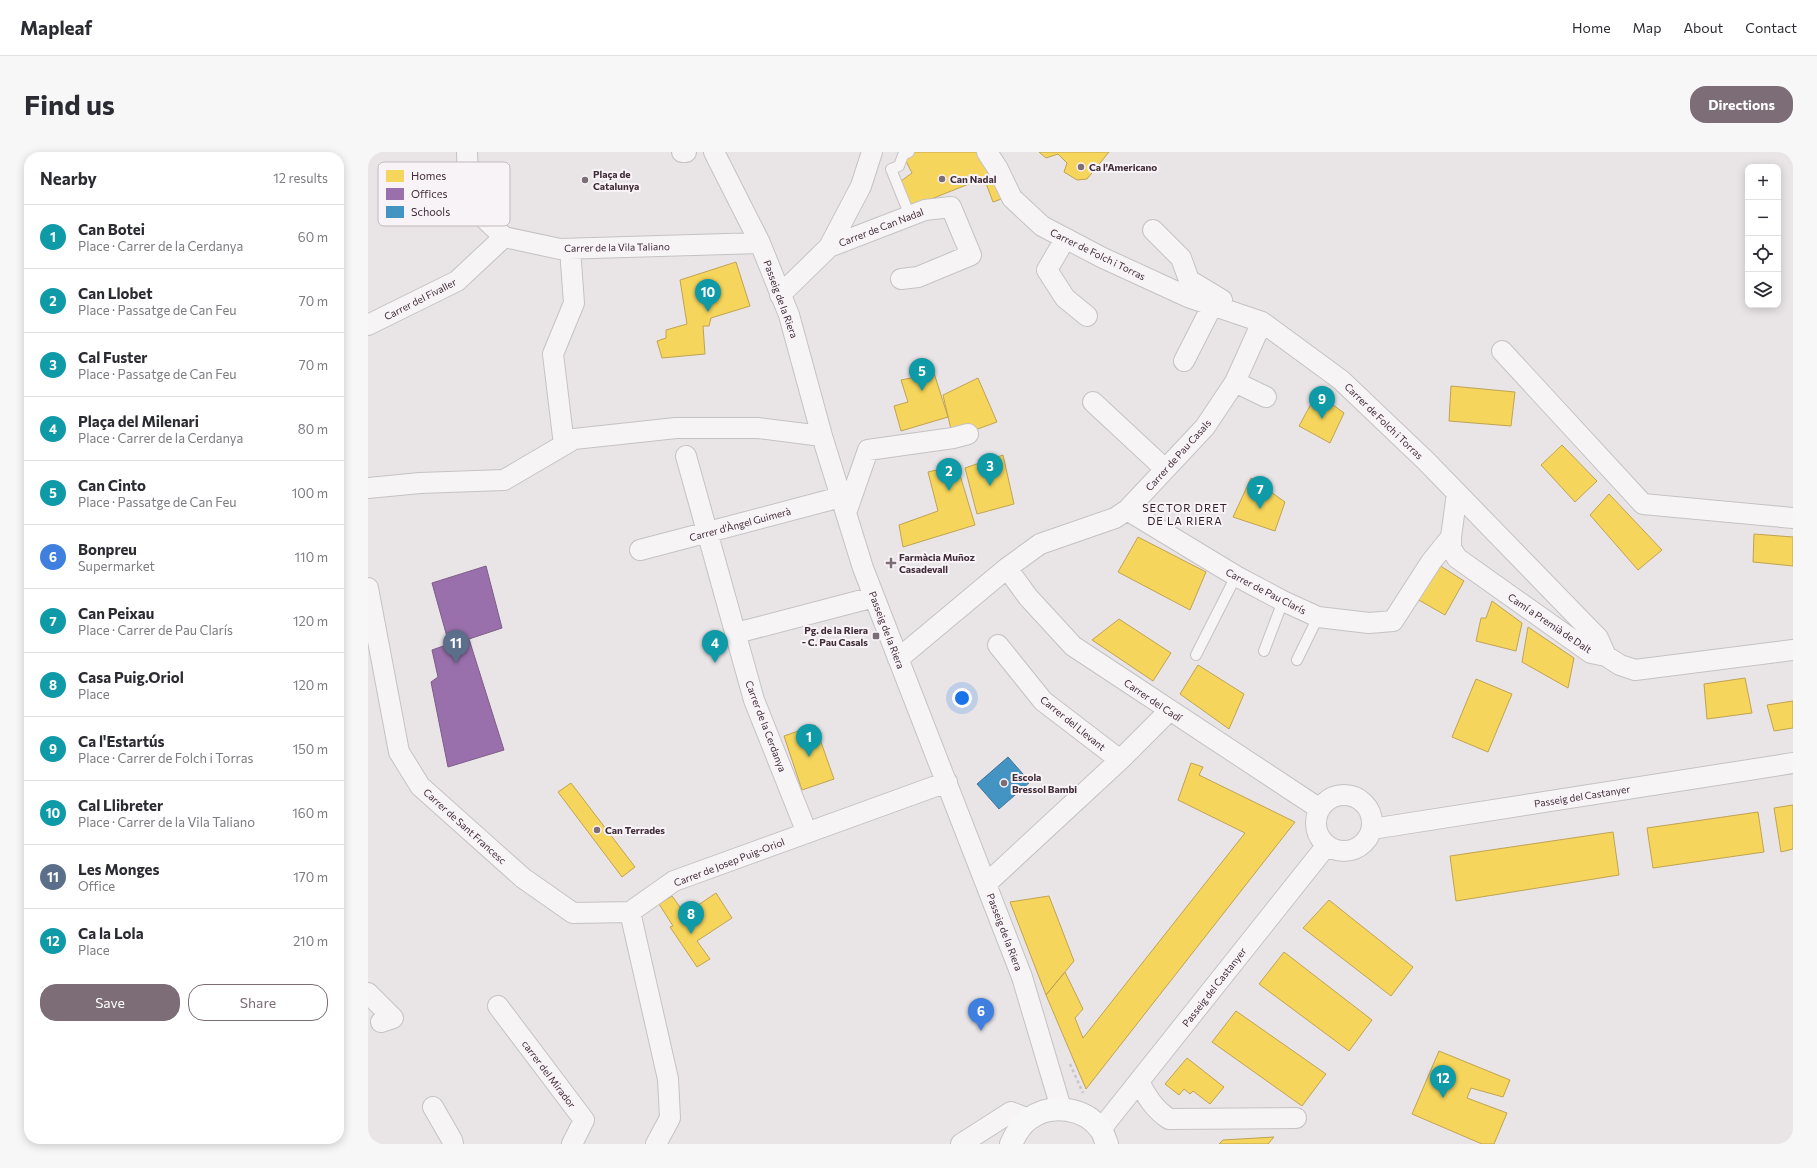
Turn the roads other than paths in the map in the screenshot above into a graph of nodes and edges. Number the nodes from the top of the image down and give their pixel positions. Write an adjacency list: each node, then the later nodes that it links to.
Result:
1 (467, 152): 8 (street)
2 (682, 152): 3 (street)
3 (686, 152)
4 (714, 152): 14 (street, Passeig de la Riera)
5 (872, 152): 15 (street)
6 (909, 152): 9 (lane)
7 (988, 152): 13 (street, Carrer de Folch i Torras)
8 (467, 162)
9 (910, 216): 15 (street, Carrer de Can Nadal); 17 (street, Carrer de Can Nadal)
10 (492, 226): 12 (street)
11 (1153, 230): 21 (street)
12 (504, 237): 16 (street, Carrer de la Vila Taliano); 22 (street, Carrer del Fivaller)
13 (1064, 239): 19 (street, Carrer de Folch i Torras); 20 (street)
14 (760, 243): 16 (street, Carrer de la Vila Taliano); 18 (street, Passeig de la Riera)
15 (829, 247): 18 (street)
16 (570, 249): 30 (street)
17 (901, 279)
18 (780, 295): 29 (street, Passeig de la Riera)
19 (1212, 306): 21 (street, Carrer de Folch i Torras); 24 (street)
20 (1087, 316)
21 (1255, 319): 25 (street, Carrer de Pau Casals); 34 (street, Carrer de Folch i Torras)
22 (368, 325)
23 (1502, 351): 37 (street)
24 (1184, 361)
25 (1235, 382): 26 (street); 32 (street, Carrer de Pau Casals)
26 (1266, 398)
27 (1093, 402): 32 (street)
28 (968, 434): 35 (street)
29 (822, 436): 30 (street); 35 (street, Passeig de la Riera)
30 (564, 445): 33 (street)
31 (686, 456): 38 (street, Carrer de la Cerdanya)
32 (1165, 469): 36 (street, Carrer de Pau Casals)
33 (368, 488)
34 (1457, 493): 39 (street, Carrer de Pau Clarís); 52 (street, Carrer de Folch i Torras)
35 (843, 505): 38 (street, Carrer d'Àngel Guimerà); 44 (street, Passeig de la Riera)
36 (1127, 510): 41 (street, Carrer de Pau Casals); 42 (street, Carrer de Pau Clarís)
37 (1793, 518)
38 (706, 533): 40 (street, Carrer d'Àngel Guimerà); 61 (street, Carrer de la Cerdanya)
39 (1451, 536): 46 (street, Carrer de Pau Clarís); 52 (street, Camí a Premià de Dalt)
40 (640, 550)
41 (1007, 568): 53 (street, Carrer de Pau Casals); 55 (street, Carrer del Cadí)
42 (1236, 576): 45 (street, Carrer de Pau Clarís); 51 (lane)
43 (368, 588): 64 (street, Carrer de Sant Francesc)
44 (874, 597): 47 (street); 53 (street, Passeig de la Riera)
45 (1283, 602): 46 (street, Carrer de Pau Clarís); 50 (lane)
46 (1318, 617): 54 (lane)
47 (744, 631)
48 (998, 645): 56 (street, Carrer del Llevant)
49 (1793, 650): 52 (street, Camí a Premià de Dalt)
50 (1264, 651)
51 (1196, 655)
52 (1606, 656)
53 (898, 658): 58 (street, Passeig de la Riera)
54 (1297, 660)
55 (1169, 711): 56 (street); 59 (street, Carrer del Cadí)
56 (1120, 760): 63 (street)
57 (1793, 763): 60 (street, Passeig del Castanyer)
58 (947, 782): 61 (street, Carrer de Josep Puig-Oriol); 63 (street, Passeig de la Riera)
59 (1320, 809): 60 (street); 62 (street)
60 (1372, 829): 62 (street)
61 (807, 833): 64 (street, Carrer de Josep Puig-Oriol)
62 (1327, 845): 68 (street, Passeig del Castanyer)
63 (986, 884): 70 (street, Passeig de la Riera)
64 (630, 912): 76 (street)
65 (368, 993): 67 (street)
66 (498, 1006): 75 (street, carrer del Mirador)
67 (381, 1022)
68 (1139, 1082): 71 (street); 73 (street, Passeig del Castanyer)
69 (433, 1106): 74 (street)
70 (1061, 1108): 72 (street); 73 (street)
71 (1296, 1118)
72 (1029, 1119): 77 (street); 78 (street)
73 (1104, 1137)
74 (453, 1144)
75 (572, 1144)
76 (656, 1144)
77 (960, 1144)
78 (1011, 1144)

